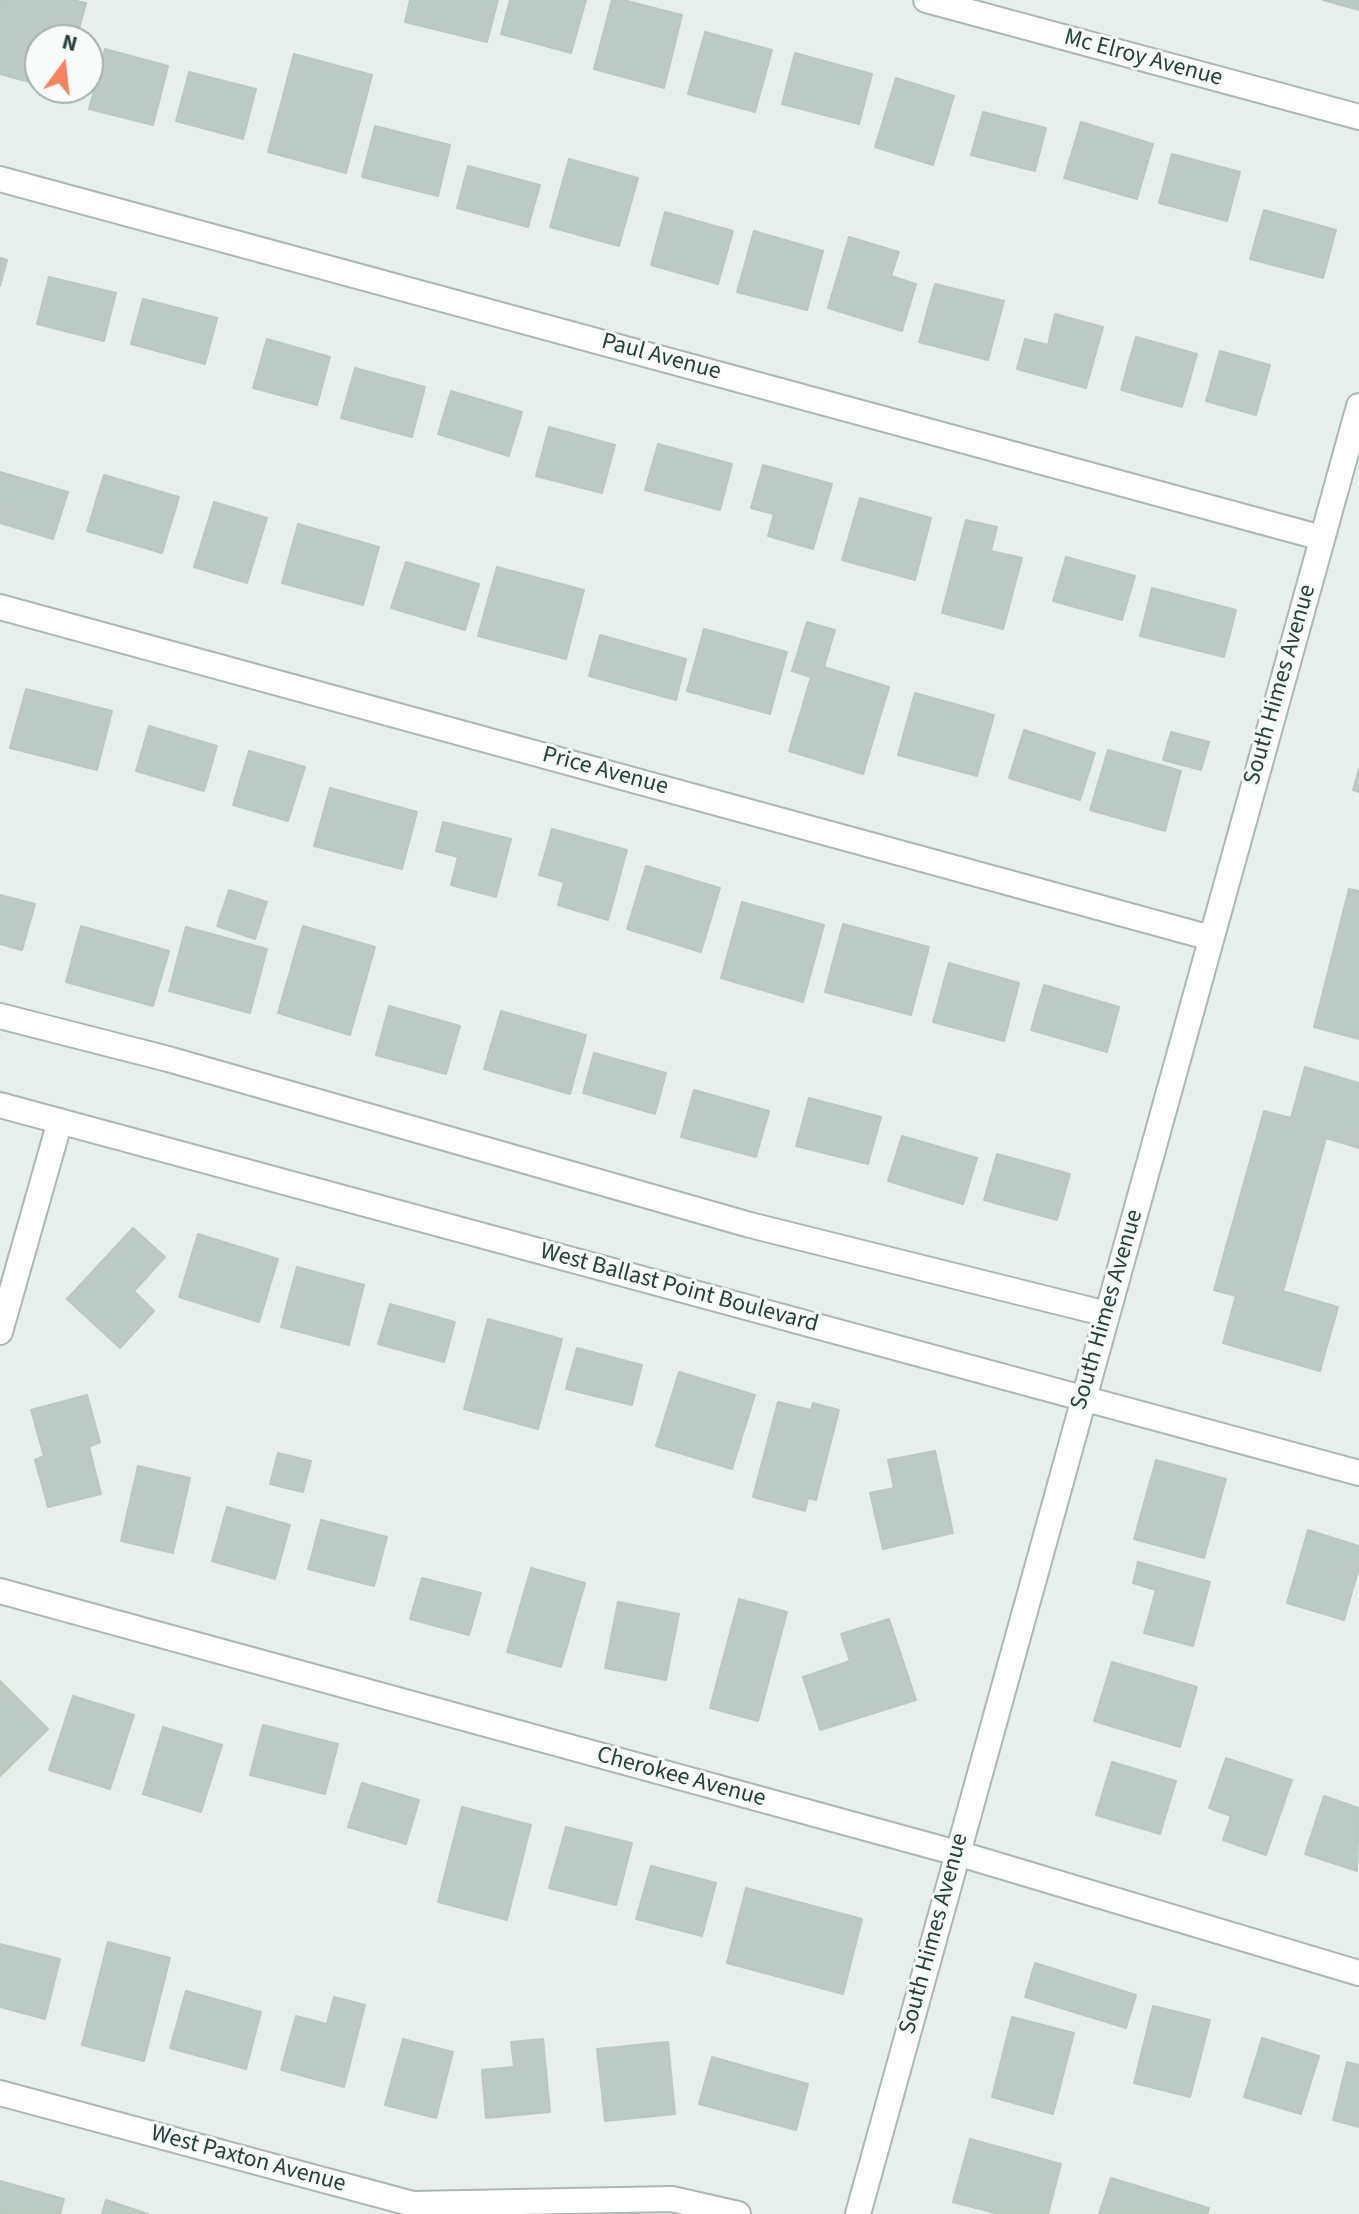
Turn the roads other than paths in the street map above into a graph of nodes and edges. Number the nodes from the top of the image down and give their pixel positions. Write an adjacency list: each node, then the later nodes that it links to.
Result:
1 (926, 0): 2 (street, Mc Elroy Avenue)
2 (1359, 117)
3 (0, 179): 5 (street, Paul Avenue)
4 (1359, 406): 5 (street, South Himes Avenue)
5 (1322, 538): 7 (street, South Himes Avenue)
6 (0, 607): 7 (street, Price Avenue)
7 (1211, 938): 11 (street, South Himes Avenue)
8 (0, 1016): 11 (street)
9 (0, 1105): 10 (street, West Ballast Point Boulevard)
10 (60, 1121): 12 (street); 13 (street, West Ballast Point Boulevard)
11 (1107, 1314): 13 (street, South Himes Avenue)
12 (0, 1332)
13 (1083, 1398): 14 (street, West Ballast Point Boulevard); 16 (street, South Himes Avenue)
14 (1359, 1473)
15 (0, 1591): 16 (street, Cherokee Avenue)
16 (957, 1853): 17 (street, Cherokee Avenue); 20 (street, South Himes Avenue)
17 (1359, 1973)
18 (0, 2093): 19 (street, West Paxton Avenue)
19 (738, 2214)
20 (858, 2214)

